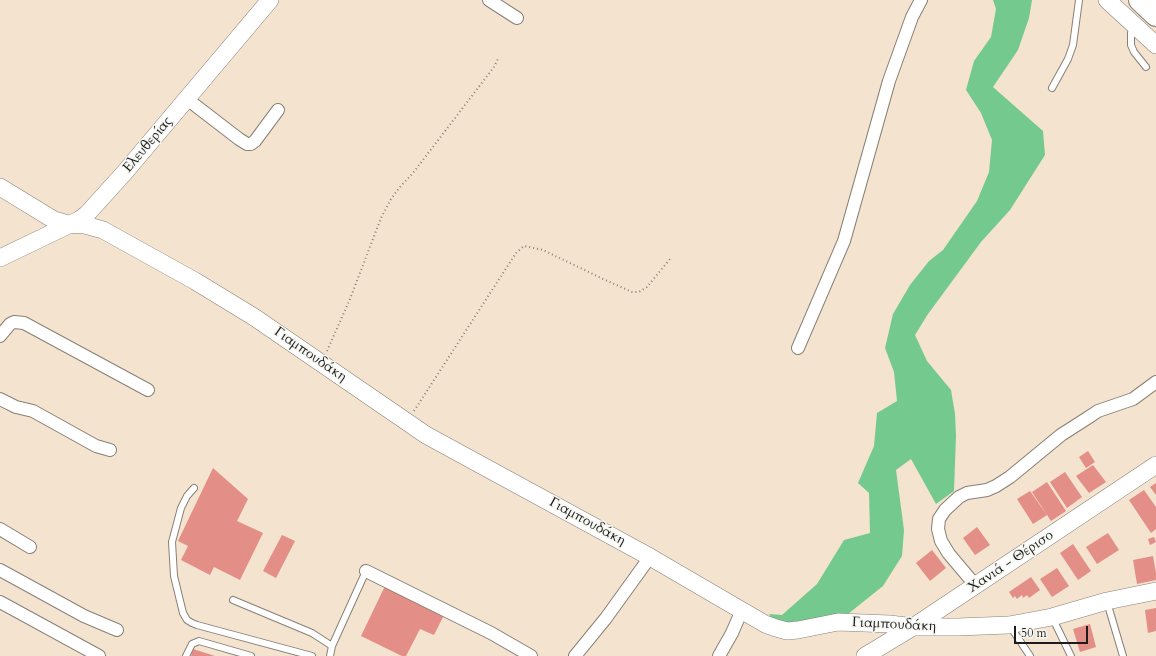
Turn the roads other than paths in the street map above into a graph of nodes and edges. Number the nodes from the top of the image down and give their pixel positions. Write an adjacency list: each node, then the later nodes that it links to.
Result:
1 (270, 0): 13 (main road, Ελευθερίας)
2 (489, 0): 8 (street)
3 (921, 0): 19 (street)
4 (1079, 0): 12 (lane)
5 (1107, 0): 9 (main road)
6 (1140, 0): 7 (highway)
7 (1156, 15)
8 (517, 18)
9 (1133, 24): 10 (main road); 11 (lane)
10 (1156, 45)
11 (1146, 67)
12 (1052, 88)
13 (187, 99): 14 (street); 16 (main road, Ελευθερίας)
14 (278, 110)
15 (0, 187): 16 (main road, Γιαμπουδάκη)
16 (68, 224): 17 (main road, Ελευθερίας); 28 (main road, Γιαμπουδάκη)
17 (0, 258)
18 (0, 336): 21 (street)
19 (798, 348)
20 (1156, 382): 31 (street)
21 (148, 390)
22 (0, 399): 23 (street)
23 (110, 450)
24 (1156, 465): 31 (main road, Χανιά - Θέρισο)
25 (194, 488): 45 (lane)
26 (0, 529): 27 (street)
27 (30, 547)
28 (650, 557): 36 (main road, Γιαμπουδάκη); 48 (street)
29 (0, 570): 40 (street)
30 (366, 572): 41 (lane); 47 (street)
31 (976, 586): 39 (main road, Χανιά - Θέρισο)
32 (1156, 591): 35 (main road, Γιαμπουδάκη)
33 (233, 600): 41 (lane)
34 (0, 602): 42 (street)
35 (1107, 602): 37 (main road, Γιαμπουδάκη); 53 (lane)
36 (742, 610): 39 (main road, Γιαμπουδάκη); 49 (street)
37 (1052, 617): 38 (main road, Γιαμπουδάκη); 52 (lane)
38 (1009, 625): 39 (main road, Γιαμπουδάκη); 51 (lane)
39 (913, 627): 50 (main road, Χανιά - Θέρισο)
40 (117, 630)
41 (332, 646): 46 (lane)
42 (99, 656)
43 (186, 656): 44 (lane)
44 (250, 656)
45 (312, 656)
46 (330, 656)
47 (531, 656)
48 (575, 656)
49 (719, 656)
50 (865, 656)
51 (1030, 656)
52 (1071, 656)
53 (1122, 656)

